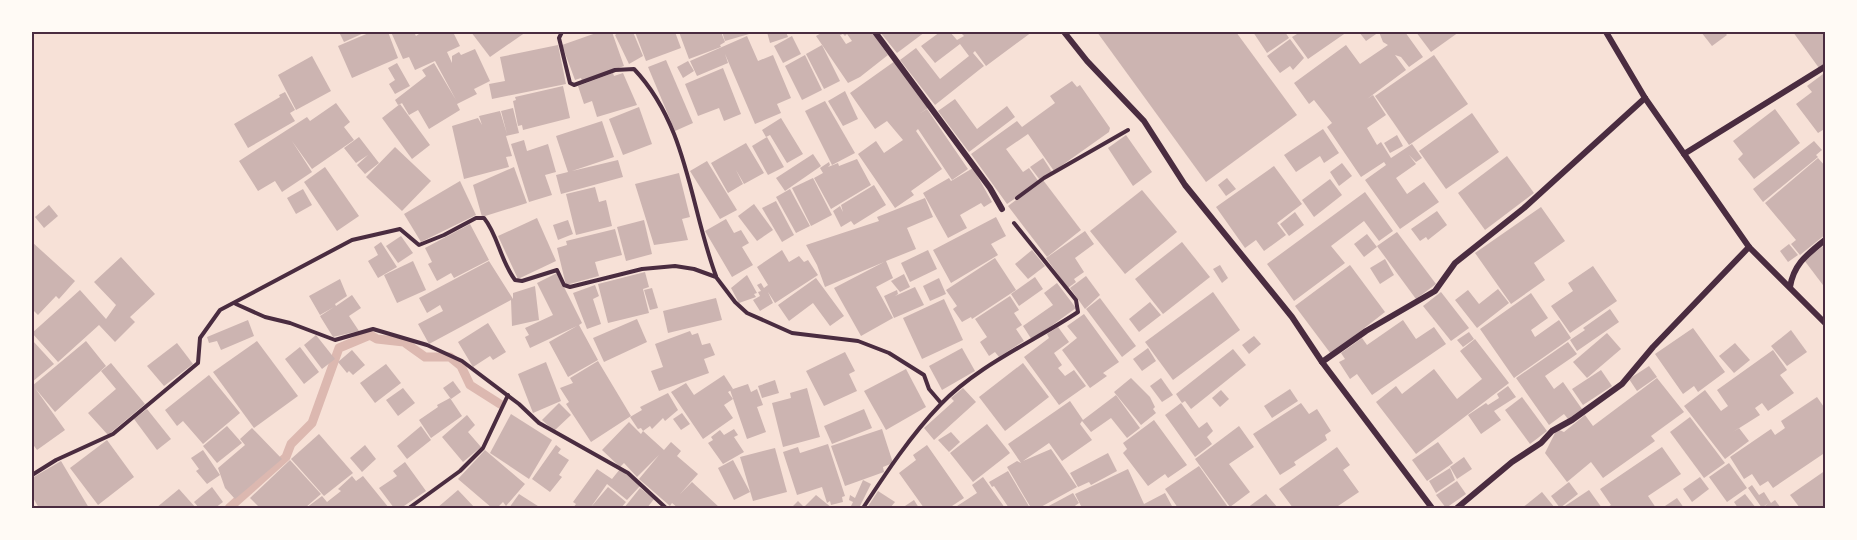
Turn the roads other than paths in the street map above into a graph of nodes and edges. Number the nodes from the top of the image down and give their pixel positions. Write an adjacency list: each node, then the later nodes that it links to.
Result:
1 (875, 32): 7 (street)
2 (1064, 32): 12 (street)
3 (1606, 32): 5 (street)
4 (1826, 66): 6 (street)
5 (1645, 98): 6 (street); 12 (street)
6 (1684, 154): 9 (street)
7 (1002, 209)
8 (1826, 239): 10 (street)
9 (1749, 247): 10 (street); 14 (street)
10 (1790, 286): 11 (street)
11 (1826, 324)
12 (1322, 362): 13 (street)
13 (1432, 508)
14 (1457, 508)

